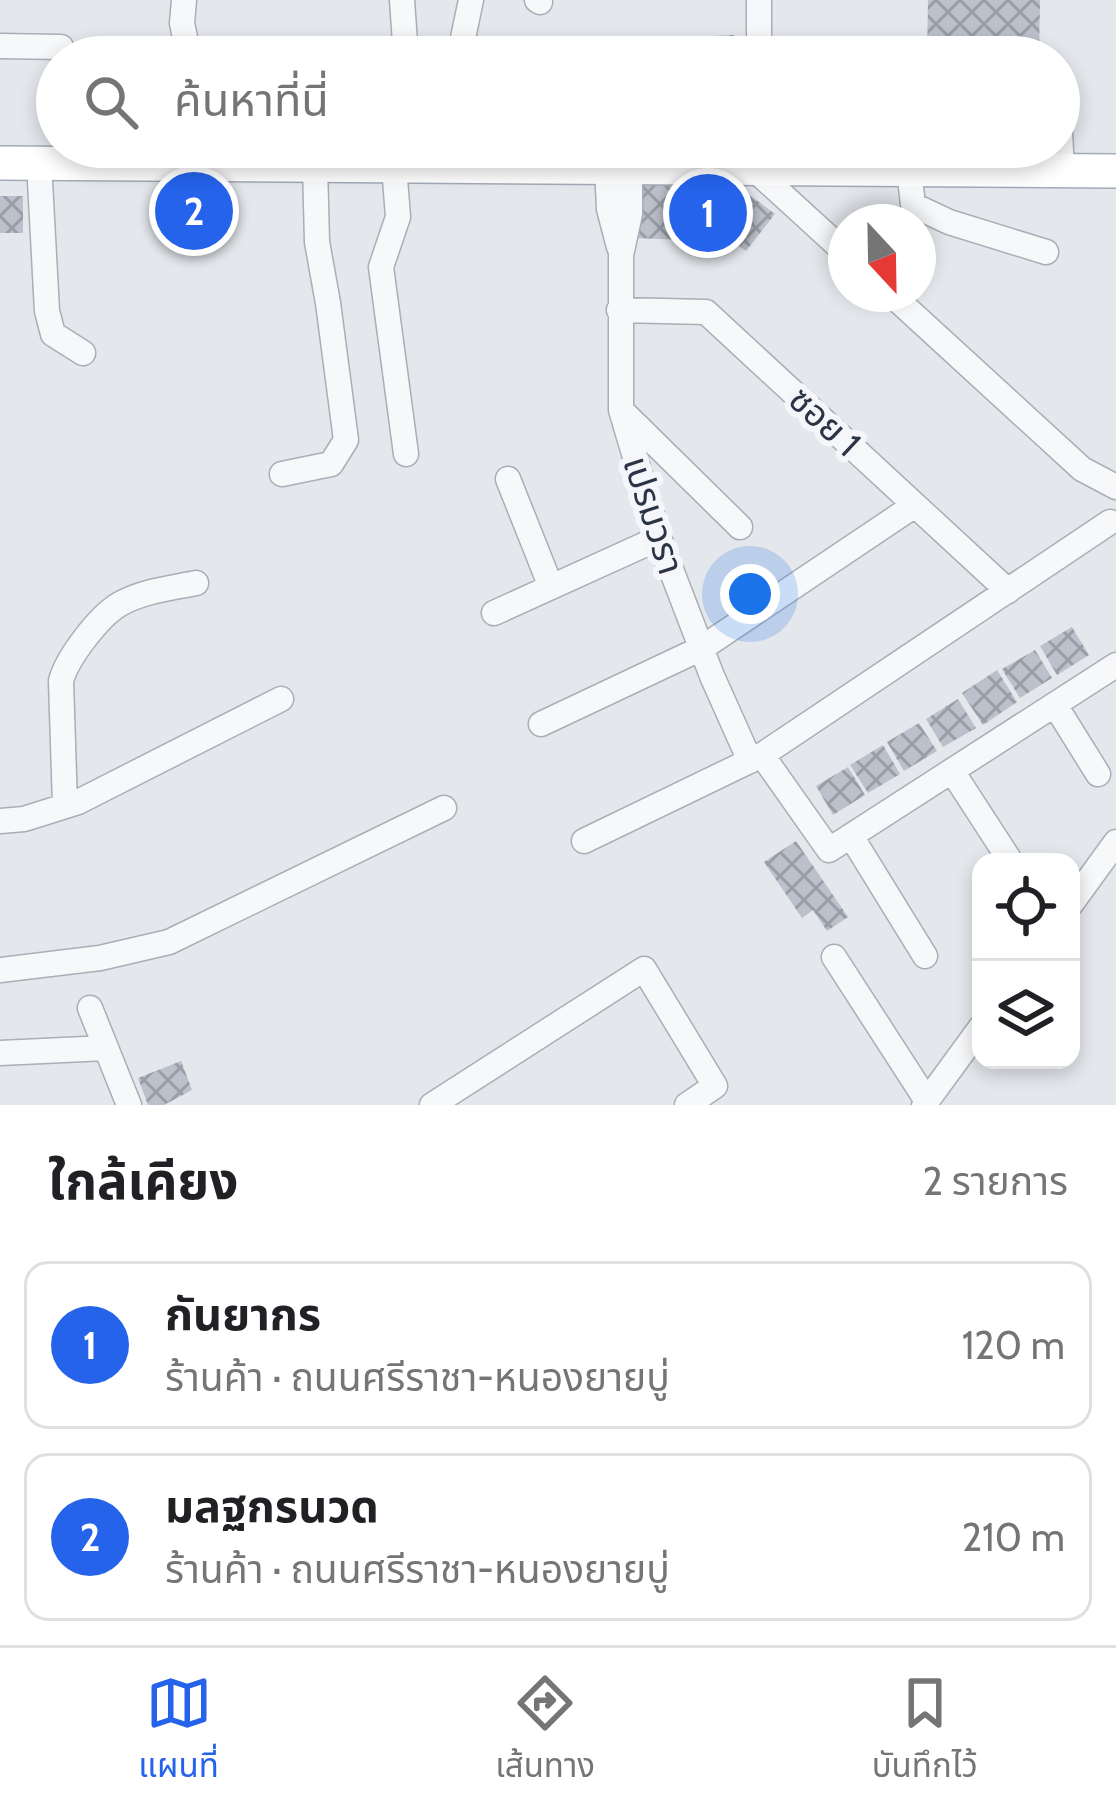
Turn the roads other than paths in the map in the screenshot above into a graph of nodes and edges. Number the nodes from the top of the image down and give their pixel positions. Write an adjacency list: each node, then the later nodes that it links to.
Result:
1 (184, 0): 5 (street)
2 (402, 0): 6 (street)
3 (471, 0): 7 (street)
4 (759, 0): 8 (street)
5 (185, 36)
6 (405, 36)
7 (463, 36)
8 (759, 36)
9 (0, 46): 10 (street)
10 (36, 47)
11 (0, 163): 12 (main road)
12 (36, 163)
13 (39, 168): 27 (street)
14 (311, 168): 30 (street)
15 (406, 168): 29 (street)
16 (619, 168): 25 (street, เปรมวรา)
17 (765, 168): 23 (street)
18 (883, 168): 20 (main road)
19 (1062, 168): 21 (street)
20 (909, 170): 21 (main road); 24 (street)
21 (1062, 171): 22 (main road)
22 (1116, 171)
23 (828, 234)
24 (1046, 252)
25 (619, 310): 28 (street, เปรมวรา); 33 (street, ซอย 1)
26 (911, 312): 32 (street)
27 (83, 353)
28 (621, 410): 35 (street); 36 (street, เปรมวรา)
29 (406, 454)
30 (282, 474)
31 (508, 478): 38 (street)
32 (1116, 487)
33 (915, 505): 39 (street, ซอย 1); 41 (street)
34 (1110, 522): 39 (street)
35 (740, 527)
36 (659, 538): 38 (street); 41 (street, เปรมวรา)
37 (196, 583): 49 (street)
38 (551, 587): 40 (street)
39 (1008, 591): 46 (street)
40 (494, 614)
41 (702, 648): 45 (street); 46 (street, เปรมวรา)
42 (1116, 664): 44 (street)
43 (281, 699): 49 (street)
44 (1055, 705): 47 (street); 48 (street)
45 (541, 724)
46 (756, 758): 52 (street, เปรมวรา); 53 (street)
47 (952, 771): 52 (street); 55 (street)
48 (1098, 774)
49 (65, 806): 51 (street)
50 (444, 808): 59 (street)
51 (0, 821)
52 (851, 836): 57 (street)
53 (584, 841)
54 (1116, 842): 56 (street)
55 (1005, 853)
56 (1080, 892)
57 (925, 956)
58 (834, 957): 64 (street)
59 (0, 970)
60 (90, 1008): 62 (street)
61 (972, 1039): 64 (street)
62 (106, 1048): 63 (street); 65 (street)
63 (0, 1053)
64 (926, 1103)
65 (129, 1105)
66 (433, 1105): 67 (street)
67 (687, 1105)

